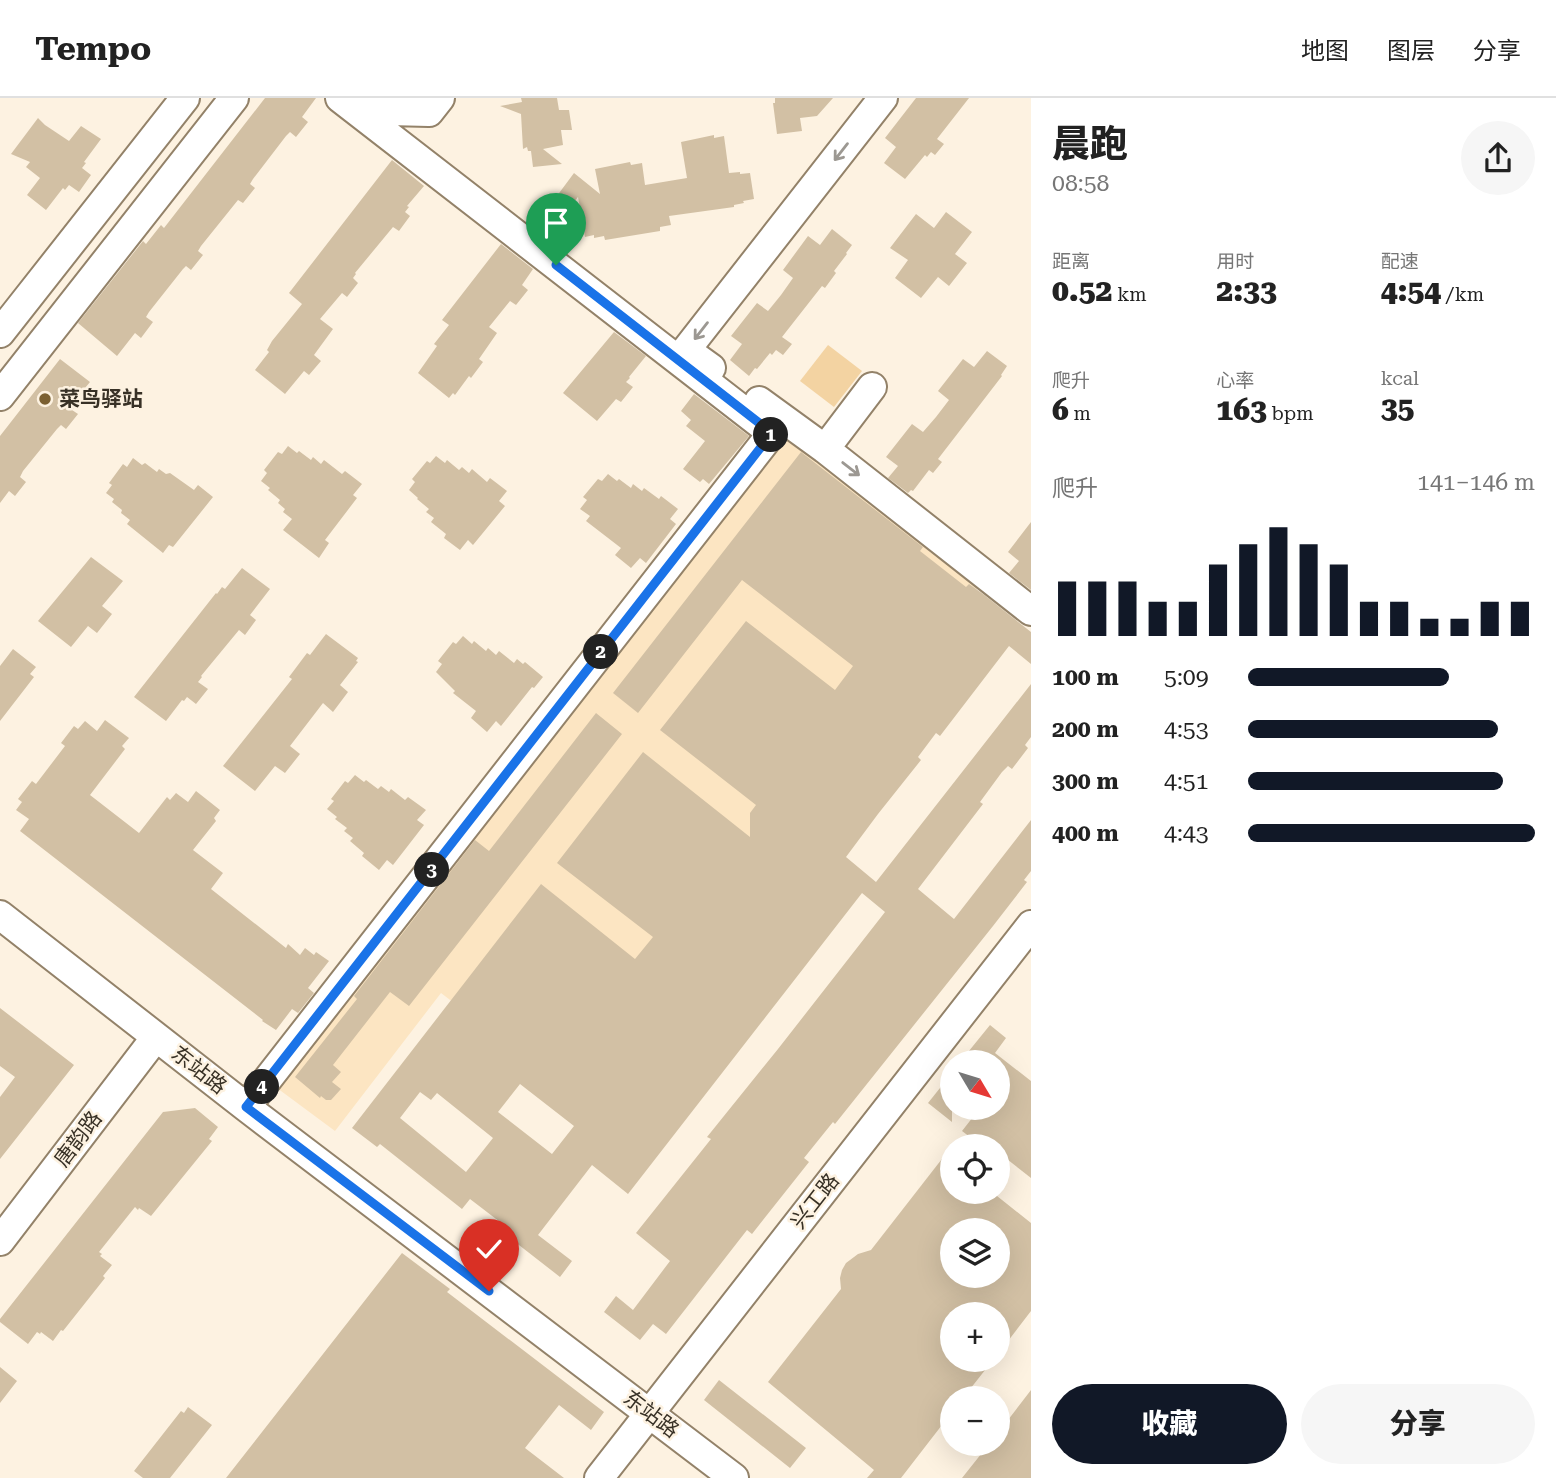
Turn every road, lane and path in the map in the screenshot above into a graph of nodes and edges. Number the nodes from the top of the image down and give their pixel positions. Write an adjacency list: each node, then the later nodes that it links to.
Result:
1 (185, 98): 7 (street)
2 (234, 98): 9 (street)
3 (340, 98): 15 (street)
4 (375, 98): 5 (street)
5 (440, 98)
6 (883, 98): 10 (street, one-way to 10)
7 (0, 333)
8 (872, 387): 10 (street)
9 (0, 396)
10 (825, 449): 11 (street, one-way to 11)
11 (1031, 611)
12 (0, 915): 14 (street, 东站路)
13 (1031, 925): 17 (street, 兴工路)
14 (156, 1037): 15 (street, 东站路); 16 (street, 唐韵路)
15 (246, 1107): 17 (street, 东站路)
16 (0, 1241)
17 (650, 1413): 18 (street, 兴工路); 19 (street, 东站路)
18 (600, 1478)
19 (734, 1478)

